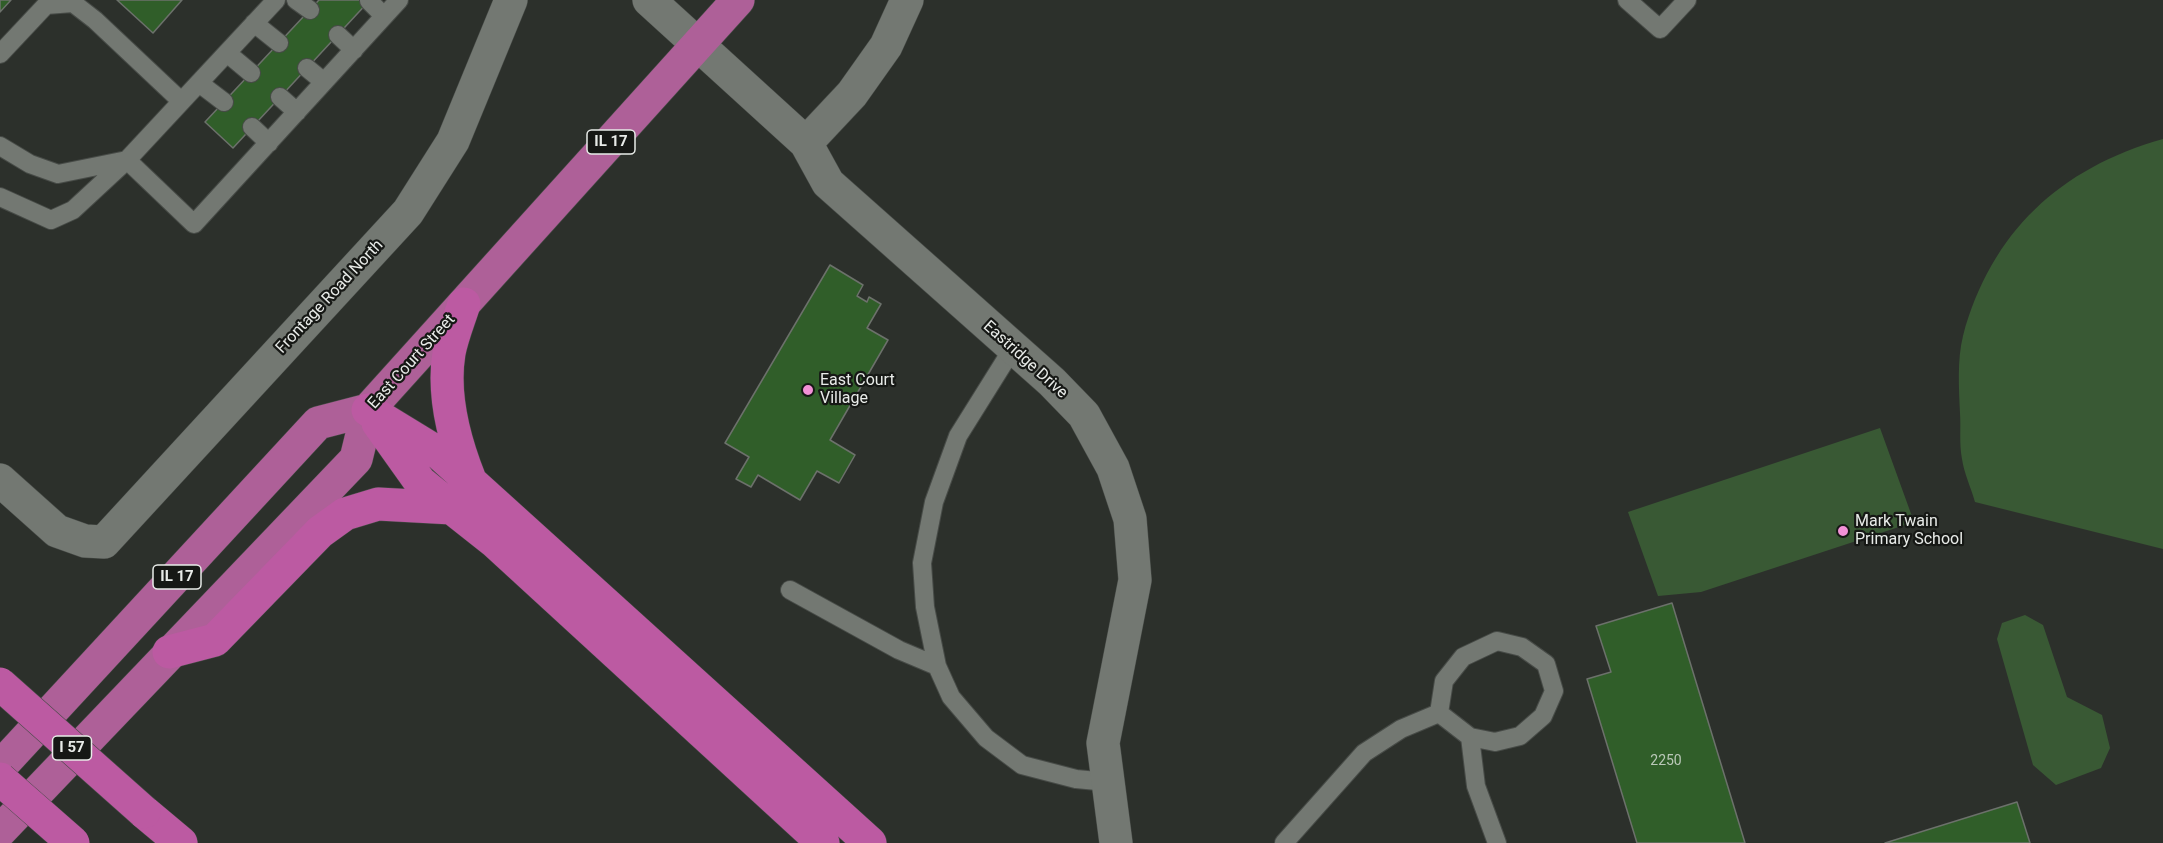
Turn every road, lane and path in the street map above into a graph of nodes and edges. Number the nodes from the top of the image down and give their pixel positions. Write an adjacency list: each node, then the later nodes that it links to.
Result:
1 (276, 0): 11 (lane)
2 (399, 0): 10 (lane)
3 (511, 0): 35 (street, Frontage Road North)
4 (649, 0): 14 (street, Eastridge Drive)
5 (738, 0): 14 (highway, East Court Street / IL 17)
6 (907, 0): 28 (street)
7 (1627, 0): 8 (lane)
8 (1687, 0)
9 (369, 1): 10 (lane)
10 (384, 16): 15 (lane)
11 (254, 23): 13 (lane); 16 (lane)
12 (338, 35): 15 (lane)
13 (279, 43)
14 (697, 45): 28 (street, Eastridge Drive); 32 (highway, East Court Street / IL 17)
15 (354, 50): 20 (lane)
16 (227, 53): 19 (lane); 21 (lane)
17 (0, 54): 23 (lane)
18 (307, 68): 20 (lane)
19 (252, 73)
20 (324, 82): 25 (lane)
21 (199, 83): 23 (lane); 24 (lane)
22 (280, 97): 25 (lane)
23 (181, 101): 30 (lane)
24 (224, 102)
25 (297, 112): 27 (lane)
26 (252, 127): 27 (lane)
27 (269, 143): 30 (lane)
28 (806, 143): 33 (street, Eastridge Drive)
29 (0, 146): 30 (lane)
30 (127, 160): 31 (lane)
31 (0, 196)
32 (464, 304): 34 (highway, East Court Street / IL 17); 36 (highway)
33 (1012, 348): 40 (lane); 46 (street, Eastridge Drive)
34 (368, 410): 36 (highway); 37 (highway); 39 (highway, East Court Street / IL 17); 44 (highway, IL 17)
35 (0, 480)
36 (470, 482): 52 (highway)
37 (452, 508): 39 (highway); 51 (highway)
38 (790, 590): 40 (lane)
39 (169, 652): 48 (highway, East Court Street / IL 17)
40 (937, 666): 46 (lane)
41 (0, 684): 50 (highway, I 57, bridge)
42 (1439, 713): 43 (lane); 43 (lane); 54 (lane)
43 (1470, 737): 55 (lane)
44 (0, 767)
45 (0, 779): 49 (highway, bridge)
46 (1108, 782): 53 (street, Eastridge Drive)
47 (0, 790): 49 (highway, bridge)
48 (0, 831)
49 (65, 836)
50 (181, 843)
51 (823, 843)
52 (870, 843)
53 (1116, 843)
54 (1284, 843)
55 (1497, 843)

